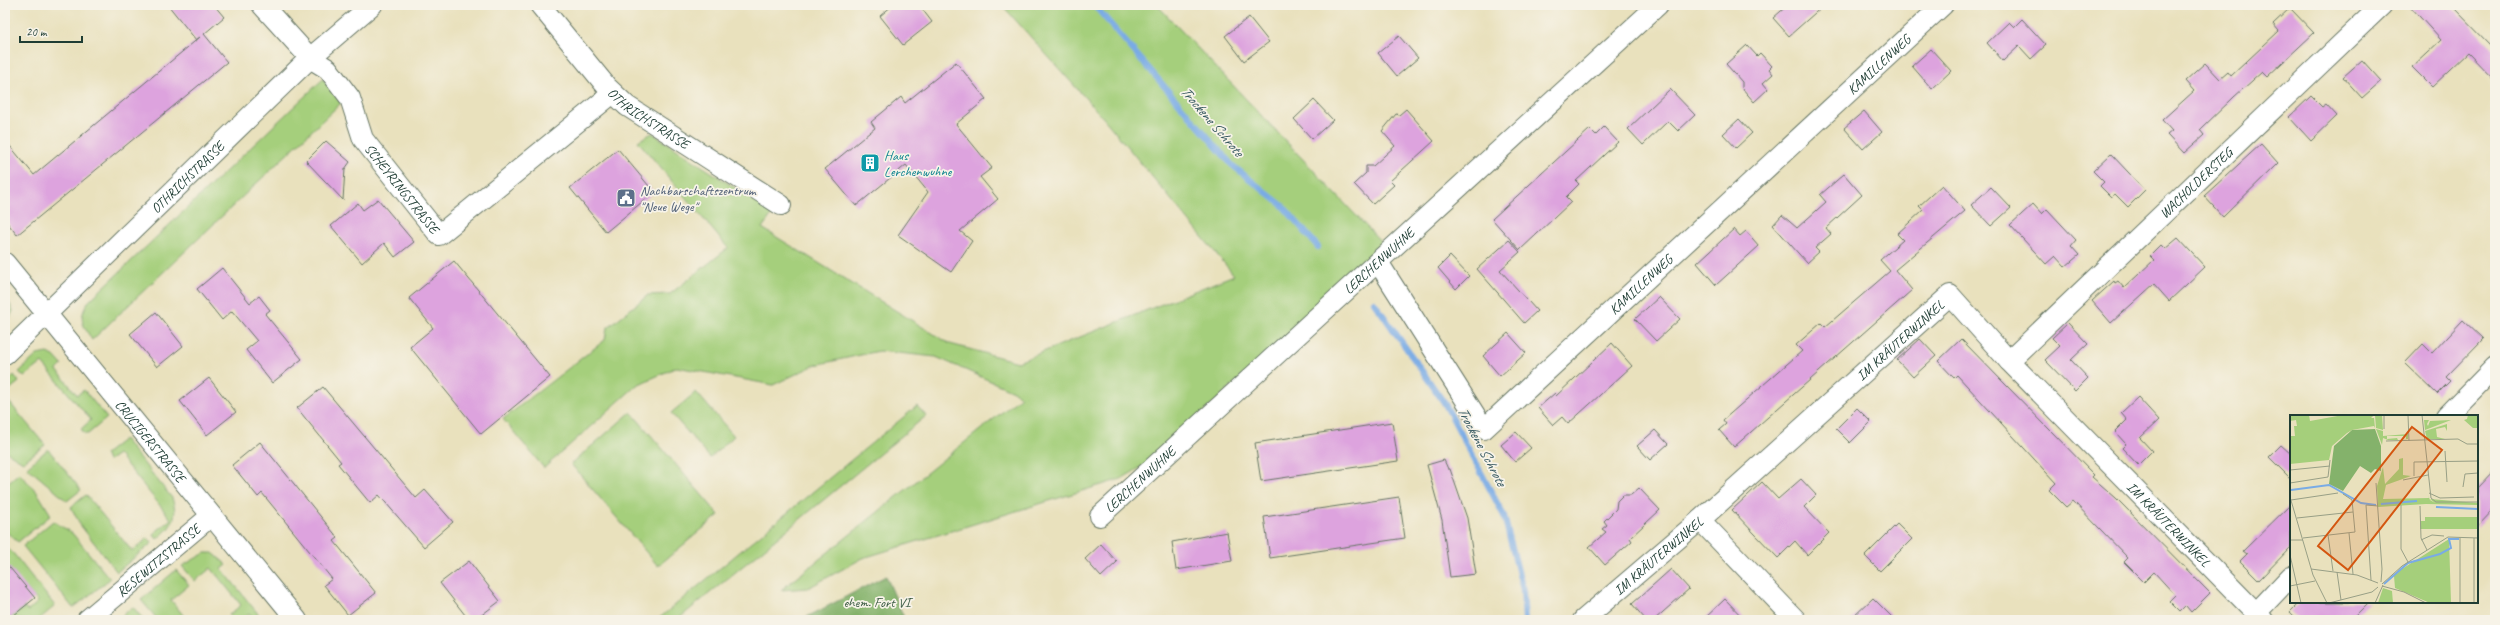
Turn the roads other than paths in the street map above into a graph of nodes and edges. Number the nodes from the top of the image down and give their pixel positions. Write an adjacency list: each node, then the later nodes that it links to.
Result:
1 (262, 5): 7 (street)
2 (372, 5): 7 (street, OTHRICHSTRASSE)
3 (540, 5): 8 (street, OTHRICHSTRASSE)
4 (1658, 5): 10 (street, LERCHENWUHNE)
5 (1943, 5): 10 (street, KAMILLENWEG)
6 (2382, 5): 14 (street, WACHOLDERSTEG)
7 (310, 58): 8 (street, SCHEYRINGSTRASSE); 12 (street, OTHRICHSTRASSE)
8 (613, 93): 9 (street, OTHRICHSTRASSE)
9 (781, 205)
10 (1378, 262): 18 (street, LERCHENWUHNE)
11 (5, 263): 12 (street, CRUCIGERSTRASSE)
12 (47, 313): 13 (street, OTHRICHSTRASSE); 17 (street, CRUCIGERSTRASSE)
13 (5, 354)
14 (2009, 361): 19 (street, IM KRÄUTERWINKEL); 21 (street, IM KRÄUTERWINKEL)
15 (2495, 367): 16 (street)
16 (2448, 415)
17 (211, 516): 22 (street, RESEWITZSTRASSE); 23 (street, CRUCIGERSTRASSE)
18 (1100, 516)
19 (1700, 520): 24 (street, IM KRÄUTERWINKEL); 25 (street)
20 (2290, 577): 21 (street)
21 (2259, 616)
22 (87, 620)
23 (297, 620)
24 (1583, 620)
25 (1796, 620)

